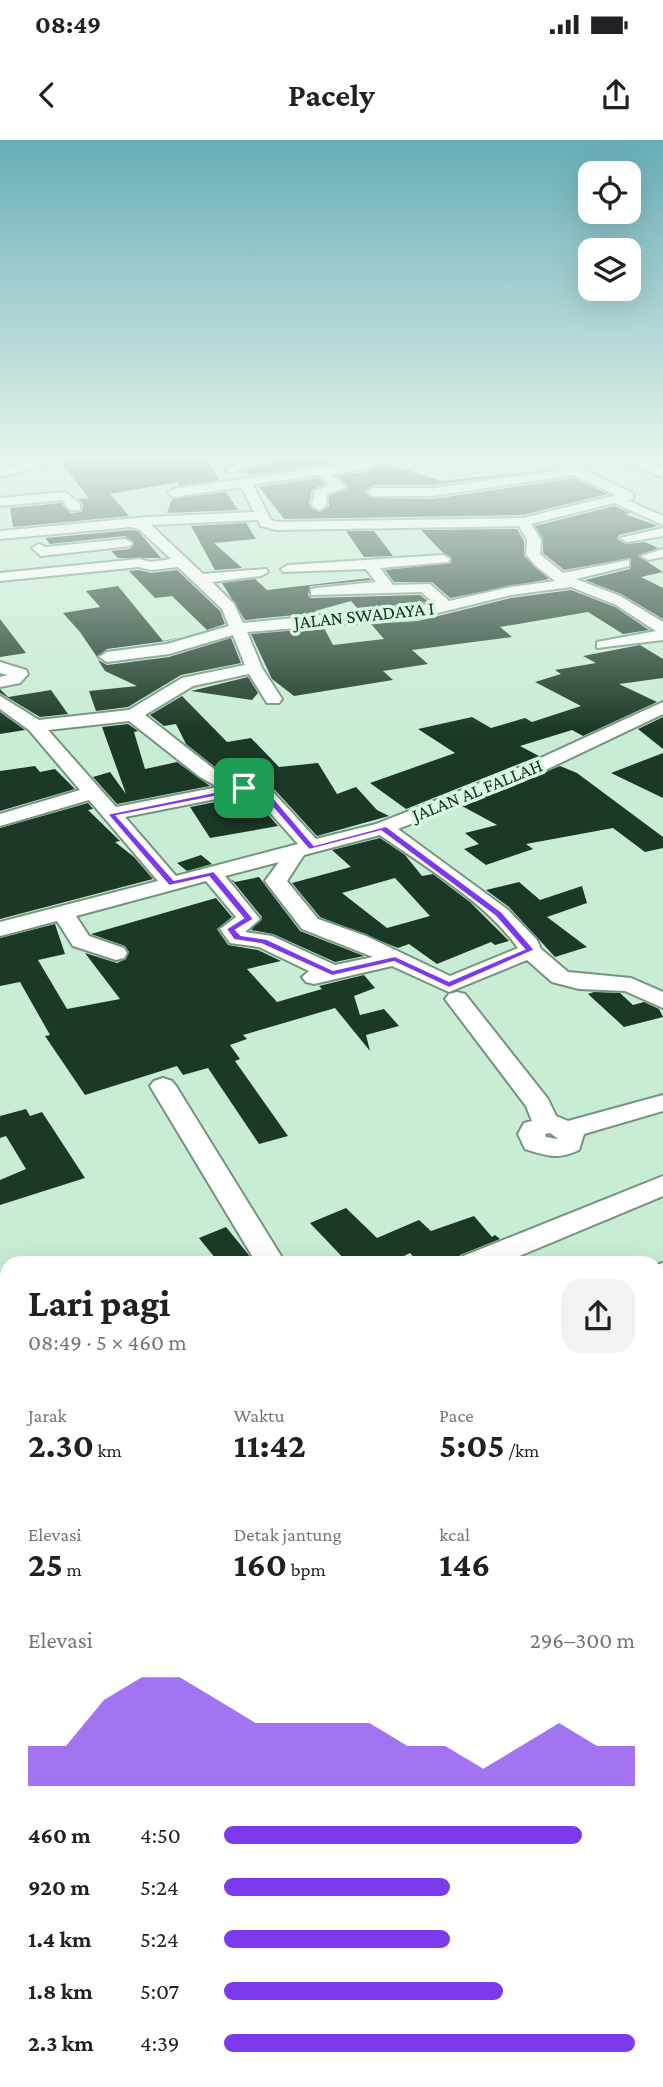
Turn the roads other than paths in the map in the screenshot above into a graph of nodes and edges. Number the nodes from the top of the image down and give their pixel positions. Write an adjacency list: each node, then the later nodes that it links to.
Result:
1 (128, 548): 4 (street)
2 (166, 548): 9 (street)
3 (535, 548): 18 (street)
4 (132, 553): 7 (street); 9 (street); 13 (street)
5 (663, 553): 6 (street)
6 (648, 556)
7 (45, 558): 11 (street); 13 (street); 16 (street); 21 (street)
8 (443, 559): 12 (street)
9 (181, 562): 17 (street)
10 (624, 563): 18 (street, JALAN SWADAYA I)
11 (0, 564)
12 (370, 564): 14 (street); 20 (street)
13 (89, 568): 19 (street)
14 (288, 569)
15 (261, 572): 17 (street)
16 (0, 577)
17 (202, 579): 25 (street)
18 (566, 580): 24 (street, JALAN SWADAYA I); 26 (street)
19 (100, 586)
20 (385, 586): 22 (street); 24 (street)
21 (0, 590)
22 (316, 592)
23 (459, 593): 24 (street)
24 (440, 601): 25 (street, JALAN SWADAYA I)
25 (239, 628): 29 (street, JALAN SWADAYA I); 32 (street)
26 (663, 629)
27 (663, 635): 28 (street)
28 (603, 645)
29 (169, 649): 30 (street, JALAN SWADAYA I); 33 (street)
30 (107, 657)
31 (0, 667): 34 (street)
32 (254, 668): 33 (street); 35 (street)
33 (200, 679): 38 (street)
34 (0, 682)
35 (272, 699)
36 (0, 701): 39 (street)
37 (663, 708): 44 (street, JALAN AL FALLAH)
38 (140, 712): 39 (street); 40 (street)
39 (35, 726): 41 (street)
40 (244, 788): 42 (street); 45 (street)
41 (92, 793): 42 (street); 43 (street)
42 (111, 814): 47 (street)
43 (0, 820)
44 (383, 828): 45 (street, JALAN AL FALLAH); 50 (street)
45 (304, 850): 46 (street, JALAN AL FALLAH); 52 (street)
46 (211, 873): 47 (street, JALAN AL FALLAH); 52 (street)
47 (172, 884): 48 (street, JALAN AL FALLAH)
48 (63, 913): 49 (street, JALAN AL FALLAH); 51 (street)
49 (0, 929)
50 (530, 951): 52 (street); 54 (street)
51 (116, 953)
52 (395, 959)
53 (457, 999): 56 (street)
54 (663, 1001)
55 (163, 1086): 58 (street)
56 (663, 1103)
57 (663, 1185): 59 (street)
58 (267, 1256)
59 (508, 1256)

